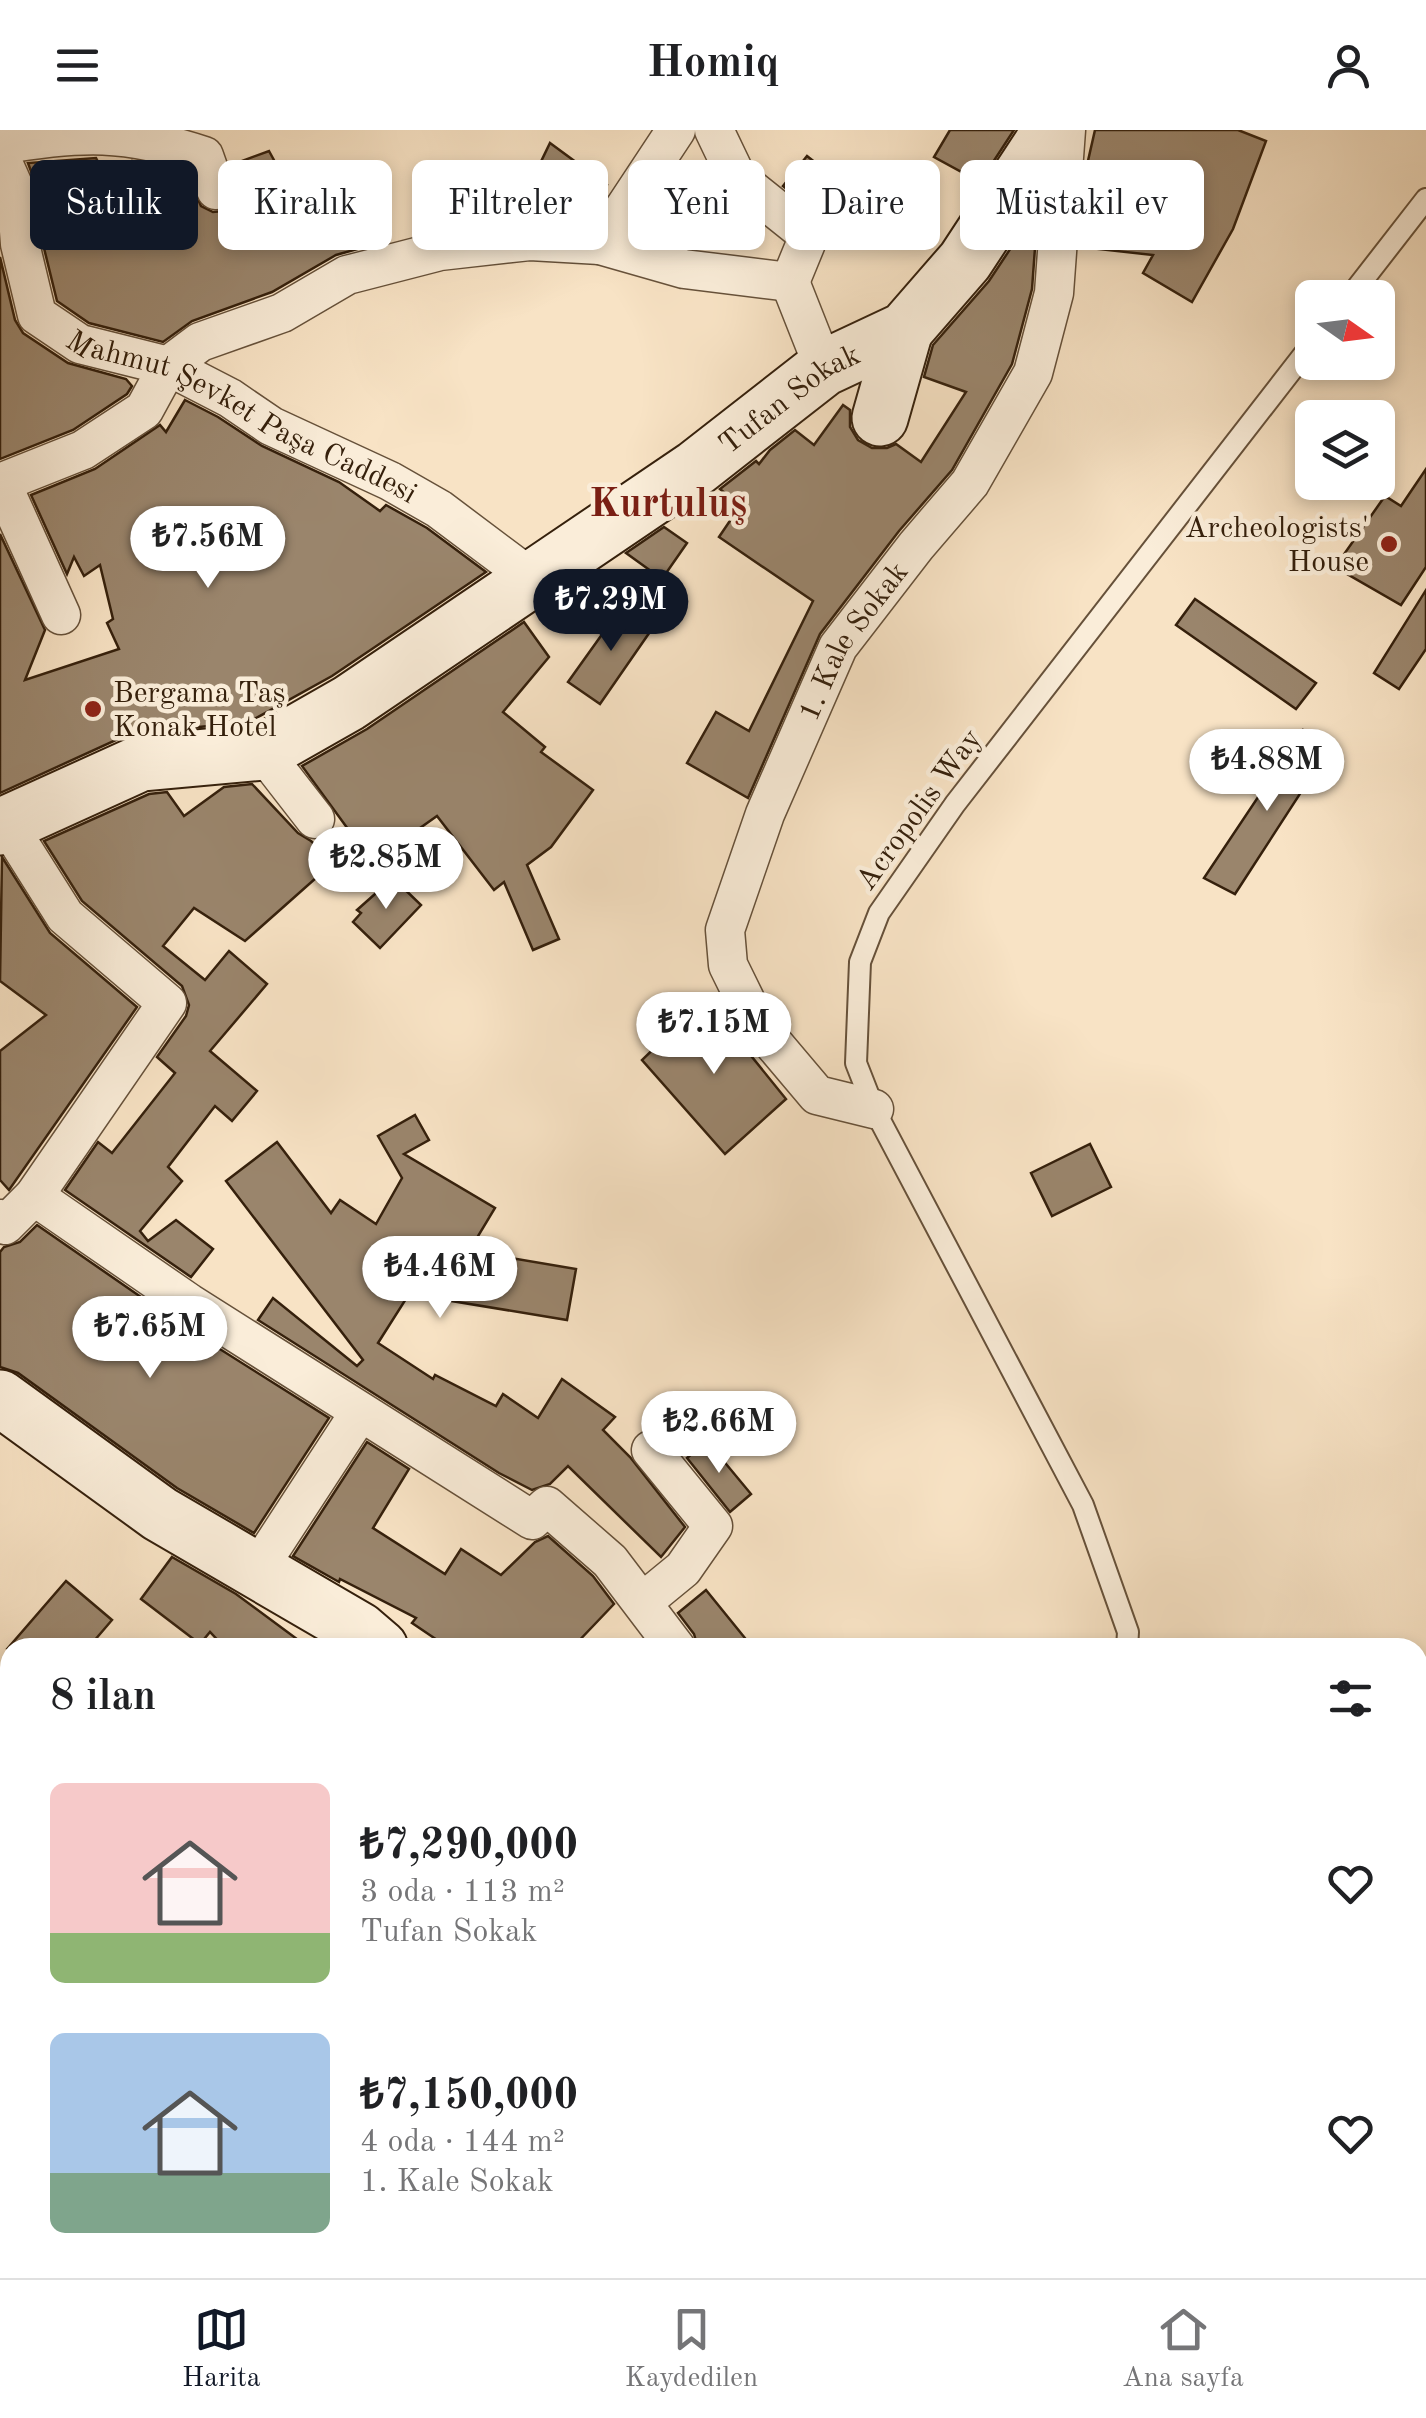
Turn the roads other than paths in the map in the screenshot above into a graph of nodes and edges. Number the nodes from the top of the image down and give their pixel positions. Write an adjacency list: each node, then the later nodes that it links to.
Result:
1 (676, 130): 9 (street)
2 (714, 130): 13 (street)
3 (1051, 130): 14 (main road, Tufan Sokak)
4 (1066, 130): 25 (street, 1. Kale Sokak)
5 (0, 144): 7 (street)
6 (0, 156): 15 (street, Mahmut Şevket Paşa Caddesi)
7 (216, 190)
8 (1426, 199): 12 (lane)
9 (608, 233)
10 (608, 247): 13 (street)
11 (449, 250): 15 (street)
12 (1363, 280)
13 (790, 282): 17 (street)
14 (905, 330): 17 (main road, Tufan Sokak); 18 (main road, Tufan Sokak)
15 (168, 366): 19 (street); 20 (street, Mahmut Şevket Paşa Caddesi)
16 (1295, 366): 25 (lane, Acropolis Way)
17 (824, 368): 20 (main road, Tufan Sokak)
18 (880, 418)
19 (0, 482): 21 (street)
20 (531, 578): 22 (main road, Tufan Sokak)
21 (61, 615)
22 (263, 752): 23 (street); 24 (main road)
23 (315, 819)
24 (3, 826): 26 (street)
25 (874, 1109): 35 (lane, Acropolis Way)
26 (34, 1196): 27 (street); 29 (street)
27 (2, 1225)
28 (0, 1398): 31 (main road)
29 (360, 1412): 31 (street); 32 (street)
30 (651, 1450): 32 (street)
31 (256, 1572): 33 (main road)
32 (644, 1601): 34 (street)
33 (357, 1638)
34 (669, 1638)
35 (1128, 1638)

